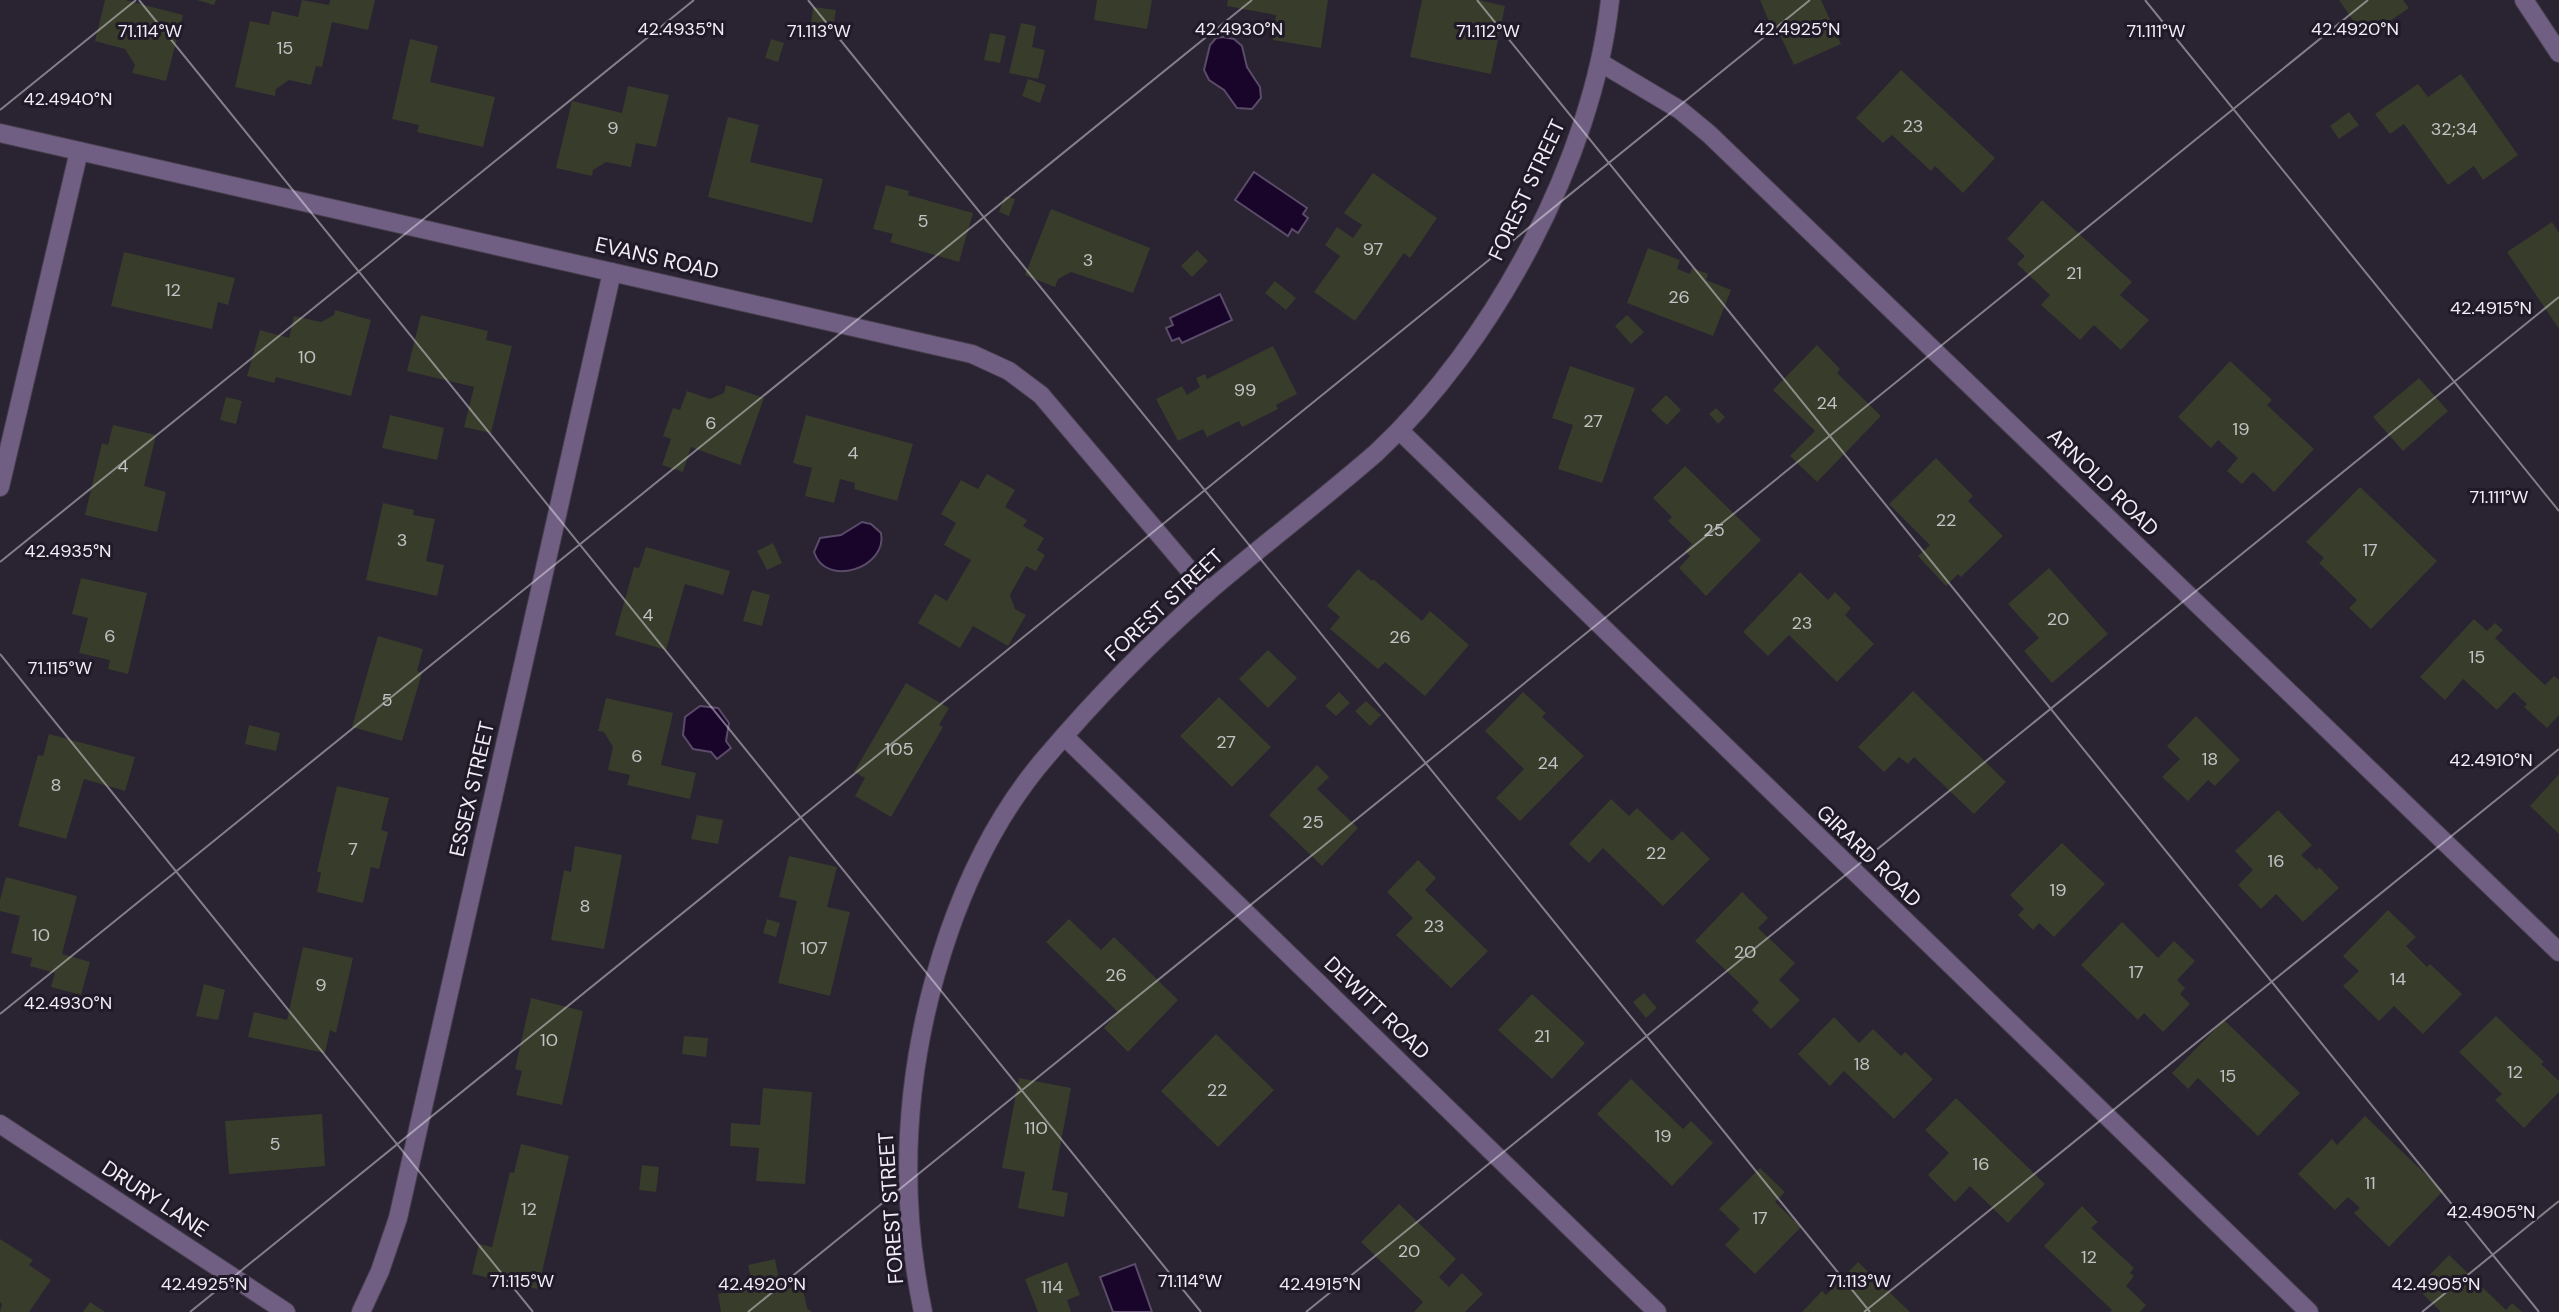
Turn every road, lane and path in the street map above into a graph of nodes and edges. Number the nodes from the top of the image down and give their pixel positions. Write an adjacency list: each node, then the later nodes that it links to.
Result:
1 (1610, 0): 4 (street, FOREST STREET)
2 (2524, 0): 3 (street)
3 (2559, 53)
4 (1601, 63): 8 (street, FOREST STREET); 12 (street, ARNOLD ROAD)
5 (0, 133): 6 (street, EVANS ROAD)
6 (79, 151): 7 (street, EVANS ROAD); 9 (street)
7 (612, 272): 10 (street, EVANS ROAD); 15 (street, ESSEX STREET)
8 (1400, 431): 10 (street, FOREST STREET); 18 (street, GIRARD ROAD)
9 (0, 486)
10 (1208, 593): 11 (street, FOREST STREET)
11 (1065, 737): 16 (street, FOREST STREET); 17 (street, DEWITT ROAD)
12 (2559, 952)
13 (0, 1124): 14 (street, DRURY LANE)
14 (286, 1312)
15 (361, 1312)
16 (923, 1312)
17 (1657, 1312)
18 (2309, 1312)

